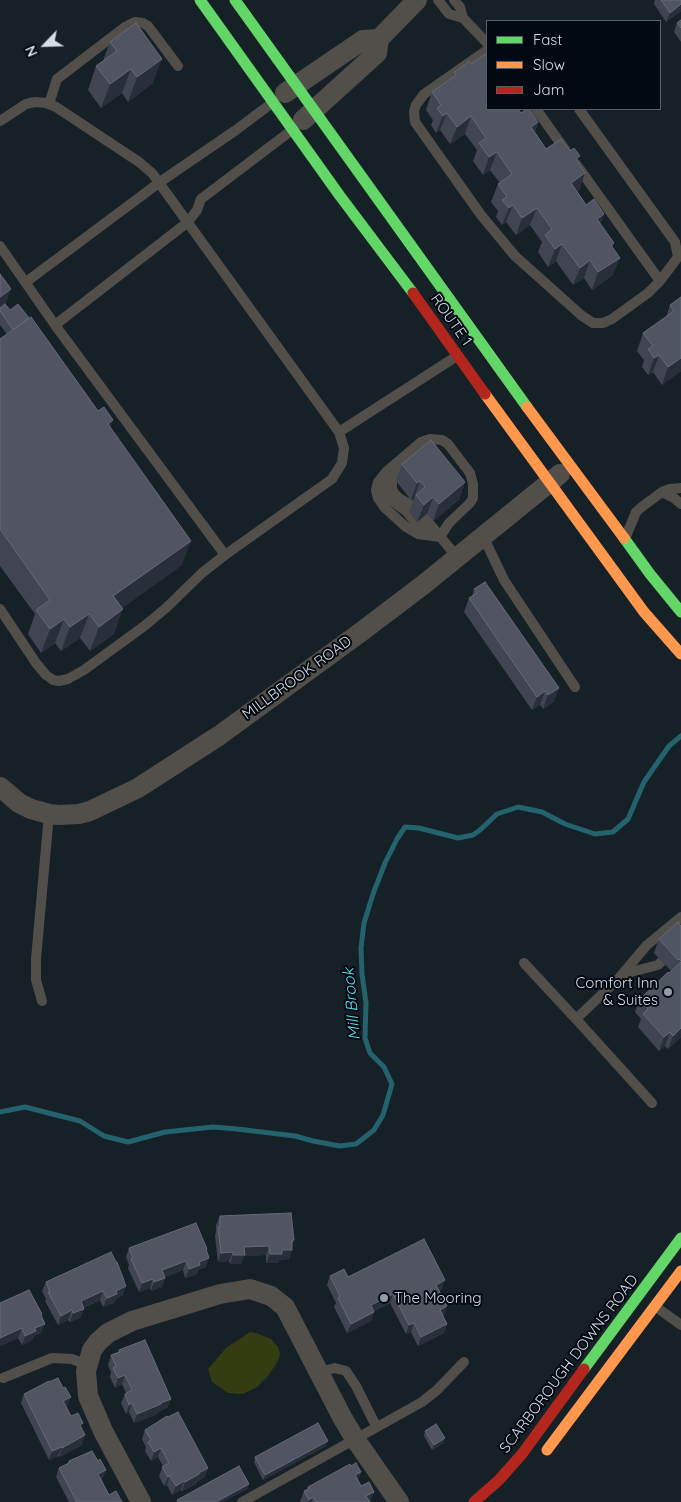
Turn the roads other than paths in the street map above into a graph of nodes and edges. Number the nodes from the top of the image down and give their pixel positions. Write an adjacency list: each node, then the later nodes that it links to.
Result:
1 (200, 0): 12 (main road, ROUTE 1)
2 (235, 0): 11 (main road, ROUTE 1)
3 (417, 0): 7 (street)
4 (438, 0): 6 (lane)
5 (454, 0): 6 (lane)
6 (463, 18): 8 (lane)
7 (380, 39): 11 (street); 16 (street)
8 (486, 42)
9 (486, 51): 22 (lane)
10 (178, 66): 13 (lane)
11 (295, 86): 12 (street); 16 (main road, ROUTE 1)
12 (272, 103): 18 (main road, ROUTE 1); 19 (lane)
13 (49, 104): 17 (lane); 19 (lane)
14 (537, 110): 22 (lane)
15 (580, 110): 22 (lane)
16 (313, 111): 18 (street); 28 (main road, ROUTE 1)
17 (0, 120)
18 (292, 130): 20 (lane); 25 (main road, ROUTE 1)
19 (160, 182): 20 (lane); 23 (lane)
20 (188, 222): 24 (lane); 26 (lane)
21 (0, 246): 23 (lane)
22 (660, 281)
23 (26, 282): 24 (lane)
24 (55, 325): 39 (lane)
25 (457, 355): 26 (lane); 30 (main road, ROUTE 1)
26 (339, 432): 39 (lane)
27 (448, 444): 29 (lane); 37 (lane); 37 (lane)
28 (570, 466): 30 (street, MILLBROOK ROAD); 38 (main road, ROUTE 1)
29 (393, 475): 34 (lane); 37 (lane)
30 (549, 483): 36 (street, MILLBROOK ROAD); 45 (main road, ROUTE 1)
31 (681, 489): 32 (lane)
32 (662, 492): 33 (lane); 38 (lane)
33 (681, 504)
34 (416, 507)
35 (424, 517): 37 (lane)
36 (483, 536): 40 (street, MILLBROOK ROAD); 46 (lane)
37 (440, 538): 40 (lane)
38 (626, 539): 41 (main road, ROUTE 1)
39 (226, 555): 43 (lane)
40 (457, 557): 48 (street, MILLBROOK ROAD)
41 (666, 594): 42 (lane); 44 (main road, ROUTE 1)
42 (681, 595)
43 (0, 609)
44 (681, 612)
45 (681, 654)
46 (575, 687)
47 (0, 787): 48 (street, MILLBROOK ROAD)
48 (49, 814): 53 (lane)
49 (681, 917): 52 (lane)
50 (662, 961): 52 (lane)
51 (524, 963): 54 (lane)
52 (619, 978): 54 (lane)
53 (42, 1001)
54 (576, 1019): 55 (lane)
55 (652, 1103)
56 (681, 1238): 58 (main road, SCARBOROUGH DOWNS ROAD)
57 (681, 1271): 59 (main road)
58 (638, 1295): 59 (lane); 71 (main road, SCARBOROUGH DOWNS ROAD)
59 (654, 1306): 60 (lane); 67 (main road)
60 (681, 1325)
61 (464, 1362): 65 (lane)
62 (87, 1365): 63 (street); 64 (lane); 68 (street)
63 (319, 1372): 65 (lane); 66 (street)
64 (3, 1378)
65 (376, 1426): 66 (lane)
66 (355, 1439): 69 (lane); 70 (street)
67 (541, 1457)
68 (141, 1502)
69 (242, 1502)
70 (399, 1502)
71 (474, 1502)

